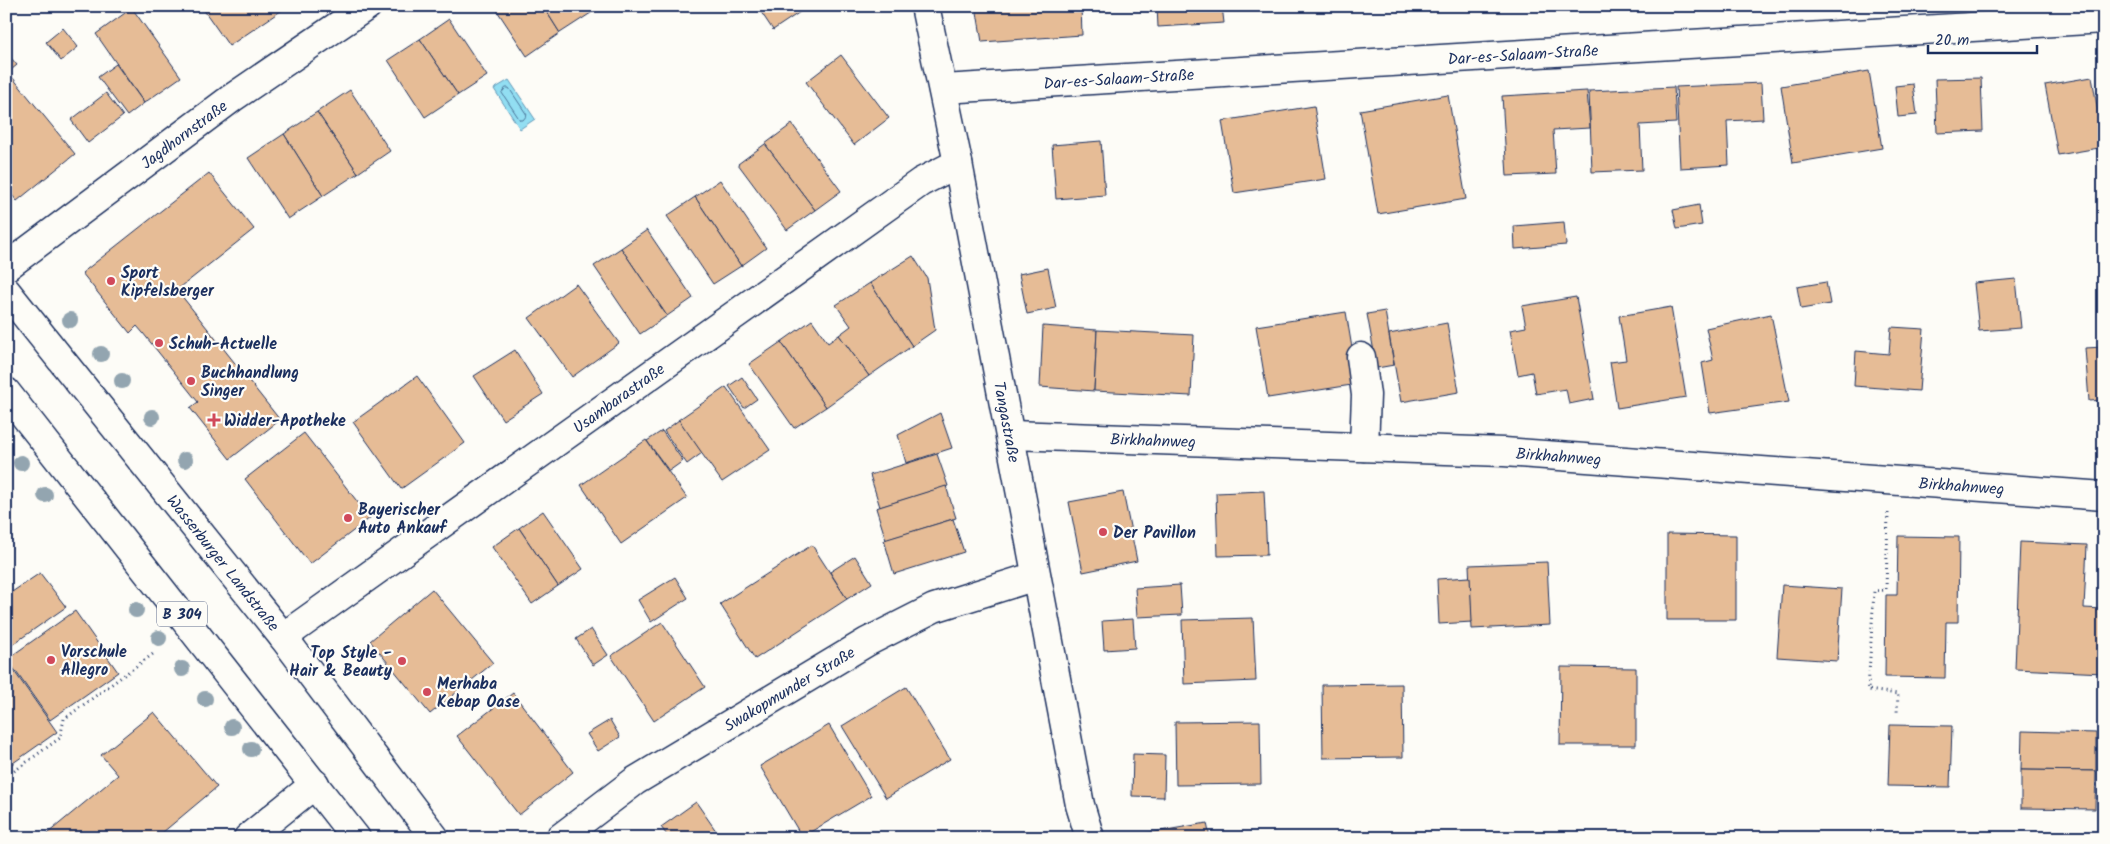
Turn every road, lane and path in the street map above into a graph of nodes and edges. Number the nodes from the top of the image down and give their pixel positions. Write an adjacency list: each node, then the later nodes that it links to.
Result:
1 (367, 6): 6 (street, Jagdhornstraße)
2 (926, 6): 4 (street, Tangastraße)
3 (2104, 19): 4 (street, Dar-es-Salaam-Straße)
4 (943, 89): 5 (street, Tangastraße)
5 (958, 163): 10 (street, Tangastraße); 15 (street, Usambarastraße)
6 (6, 267)
7 (6, 291): 15 (street, Wasserburger Landstraße)
8 (1361, 356): 11 (street)
9 (6, 392): 19 (street, B 304)
10 (1011, 435): 11 (street, Birkhahnweg); 14 (street, Tangastraße)
11 (1364, 448): 12 (street, Birkhahnweg)
12 (1889, 481): 13 (street, Birkhahnweg); 17 (path)
13 (2104, 496)
14 (1036, 576): 23 (street, Swakopmunder Straße); 24 (street, Tangastraße)
15 (283, 637): 22 (street, Wasserburger Landstraße)
16 (153, 654): 18 (path)
17 (1897, 713)
18 (6, 777)
19 (316, 784): 20 (street); 21 (street, B 304)
20 (248, 838)
21 (356, 838)
22 (436, 838)
23 (560, 838)
24 (1090, 838)

